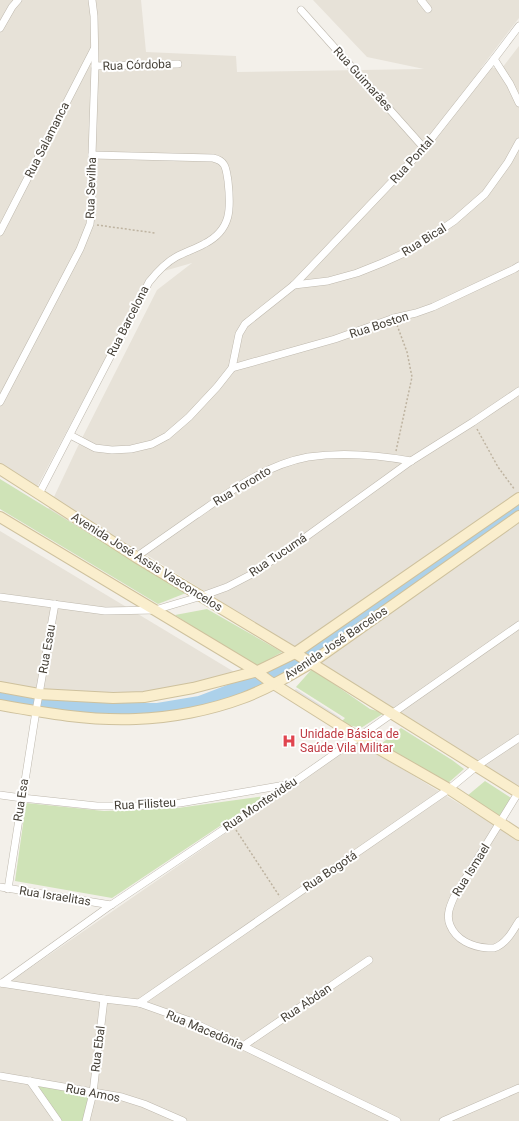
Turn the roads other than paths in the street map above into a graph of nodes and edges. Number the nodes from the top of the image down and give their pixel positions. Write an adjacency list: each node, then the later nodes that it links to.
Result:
1 (18, 0): 7 (street)
2 (92, 0): 8 (street, Rua Sevilha)
3 (421, 0): 4 (street)
4 (428, 8)
5 (301, 10): 14 (street, Rua Guimarães)
6 (519, 26): 9 (street, Rua Pontal)
7 (0, 28)
8 (95, 47): 11 (street, Rua Sevilha); 16 (street, Rua Salamanca)
9 (494, 59): 12 (street); 14 (street, Rua Pontal)
10 (178, 64): 11 (street, Rua Córdoba)
11 (95, 66): 15 (street, Rua Sevilha)
12 (519, 104)
13 (519, 142): 18 (street, Rua Bical)
14 (424, 148): 18 (street, Rua Pontal)
15 (92, 156): 21 (street, Rua Sevilha); 22 (street, Rua Barcelona)
16 (0, 232)
17 (519, 266): 19 (street, Rua Boston)
18 (294, 285): 19 (street)
19 (232, 368): 22 (street)
20 (519, 391): 23 (street, Rua Tucumá)
21 (0, 402)
22 (70, 435): 25 (street, Rua Barcelona)
23 (411, 461): 29 (street, Rua Toronto); 30 (street, Rua Tucumá)
24 (0, 469): 25 (street, Avenida José Assis Vasconcelos)
25 (39, 494): 29 (street, Avenida José Assis Vasconcelos)
26 (519, 496): 35 (street, Avenida José Barcelos)
27 (519, 516): 35 (street, Avenida José Barcelos)
28 (0, 517): 33 (street)
29 (136, 557): 30 (street, Avenida José Assis Vasconcelos)
30 (202, 596): 33 (street, Rua Tucumá); 35 (street, Avenida José Assis Vasconcelos)
31 (0, 597): 32 (street, Rua Tucumá)
32 (54, 604): 33 (street, Rua Tucumá); 38 (street, Rua Esau)
33 (155, 610): 36 (street)
34 (519, 625): 41 (street, Rua Montevidéu)
35 (302, 658): 36 (street, Avenida José Barcelos); 36 (street, Avenida José Barcelos); 41 (street, Avenida José Assis Vasconcelos)
36 (266, 678): 38 (street, Avenida José Barcelos); 40 (street, Avenida José Barcelos); 42 (street)
37 (0, 687): 38 (street, Avenida José Barcelos)
38 (39, 696): 40 (street)
39 (0, 705): 40 (street, Avenida José Barcelos)
40 (36, 709): 49 (street, Rua Esa)
41 (392, 713): 42 (street, Rua Montevidéu); 44 (street, Avenida José Assis Vasconcelos)
42 (358, 737): 45 (street, Rua Montevidéu); 46 (street)
43 (519, 738): 44 (street, Rua Bogotá)
44 (477, 766): 46 (street, Rua Bogotá); 47 (street, Avenida José Assis Vasconcelos)
45 (290, 785): 49 (street, Rua Filisteu); 54 (street, Rua Montevidéu)
46 (449, 789): 50 (street); 59 (street, Rua Bogotá)
47 (519, 793): 50 (street, Avenida José Assis Vasconcelos)
48 (0, 795): 49 (street, Rua Filisteu)
49 (22, 798): 53 (street, Rua Esa)
50 (500, 823): 51 (street); 55 (street, Rua Ismael)
51 (519, 835)
52 (0, 887): 53 (street, Rua Israelitas)
53 (8, 889): 54 (street, Rua Israelitas)
54 (111, 905): 57 (street, Rua Montevidéu)
55 (519, 921)
56 (369, 960): 60 (street, Rua Abdan)
57 (1, 983): 58 (street, Rua Macedônia)
58 (104, 999): 59 (street, Rua Macedônia); 64 (street, Rua Ebal)
59 (139, 1003): 60 (street, Rua Macedônia)
60 (243, 1046): 68 (street, Rua Macedônia)
61 (0, 1076): 62 (street, Rua Amos)
62 (30, 1081): 64 (street, Rua Amos); 65 (street)
63 (519, 1088): 69 (street)
64 (93, 1092): 66 (street, Rua Ebal); 67 (street, Rua Amos)
65 (58, 1121)
66 (86, 1121)
67 (183, 1121)
68 (397, 1121)
69 (443, 1121)

